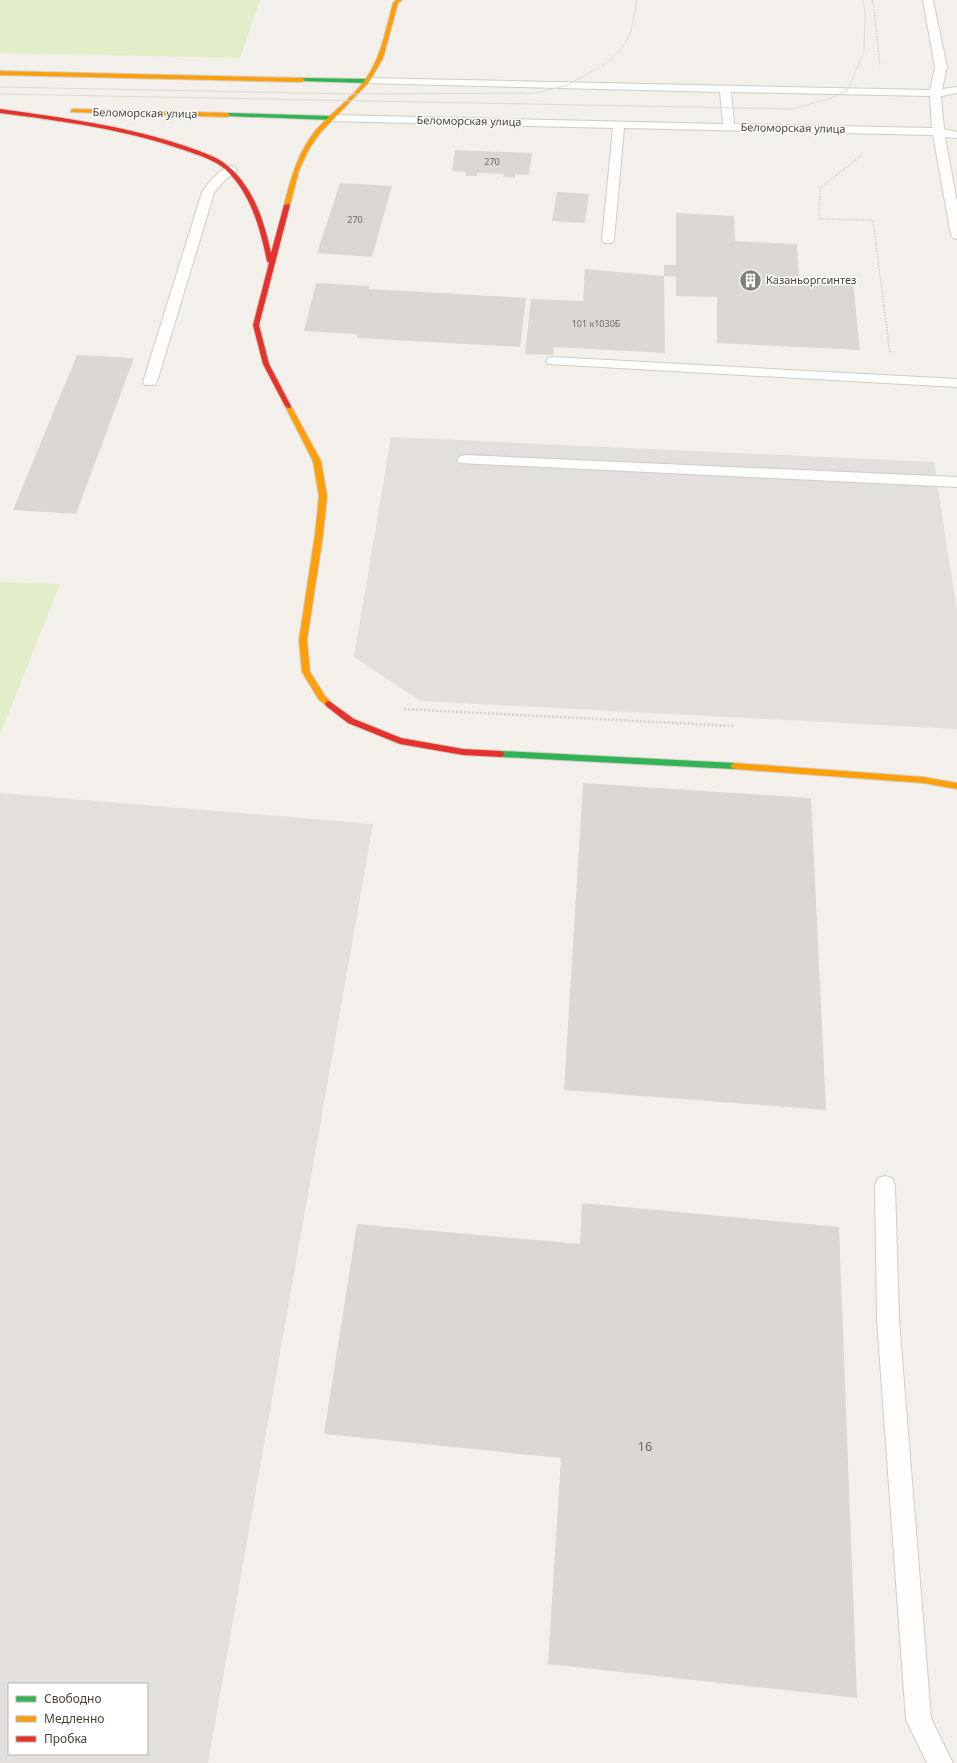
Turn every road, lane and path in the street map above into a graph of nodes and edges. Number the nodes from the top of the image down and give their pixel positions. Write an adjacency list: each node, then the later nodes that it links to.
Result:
1 (398, 0): 6 (main road)
2 (873, 0): 4 (path)
3 (928, 0): 9 (lane)
4 (881, 66)
5 (0, 73): 6 (main road)
6 (367, 81): 7 (lane); 11 (main road)
7 (725, 88): 9 (lane); 13 (lane)
8 (957, 90): 9 (lane)
9 (935, 93): 14 (lane)
10 (0, 110): 11 (main road, Беломорская улица); 17 (main road)
11 (332, 118): 12 (lane, Беломорская улица); 20 (main road)
12 (619, 124): 13 (lane, Беломорская улица); 19 (lane)
13 (729, 127): 14 (lane, Беломорская улица)
14 (938, 132): 15 (lane, Беломорская улица); 18 (lane)
15 (957, 134)
16 (867, 152): 21 (path)
17 (231, 170): 20 (main road); 23 (lane)
18 (956, 228)
19 (608, 240)
20 (271, 267): 29 (main road)
21 (891, 357)
22 (553, 361): 24 (lane)
23 (150, 382)
24 (957, 383)
25 (464, 460): 26 (lane)
26 (957, 482)
27 (400, 709): 28 (path)
28 (733, 726)
29 (957, 786)
30 (885, 1184): 31 (lane)
31 (940, 1763)

